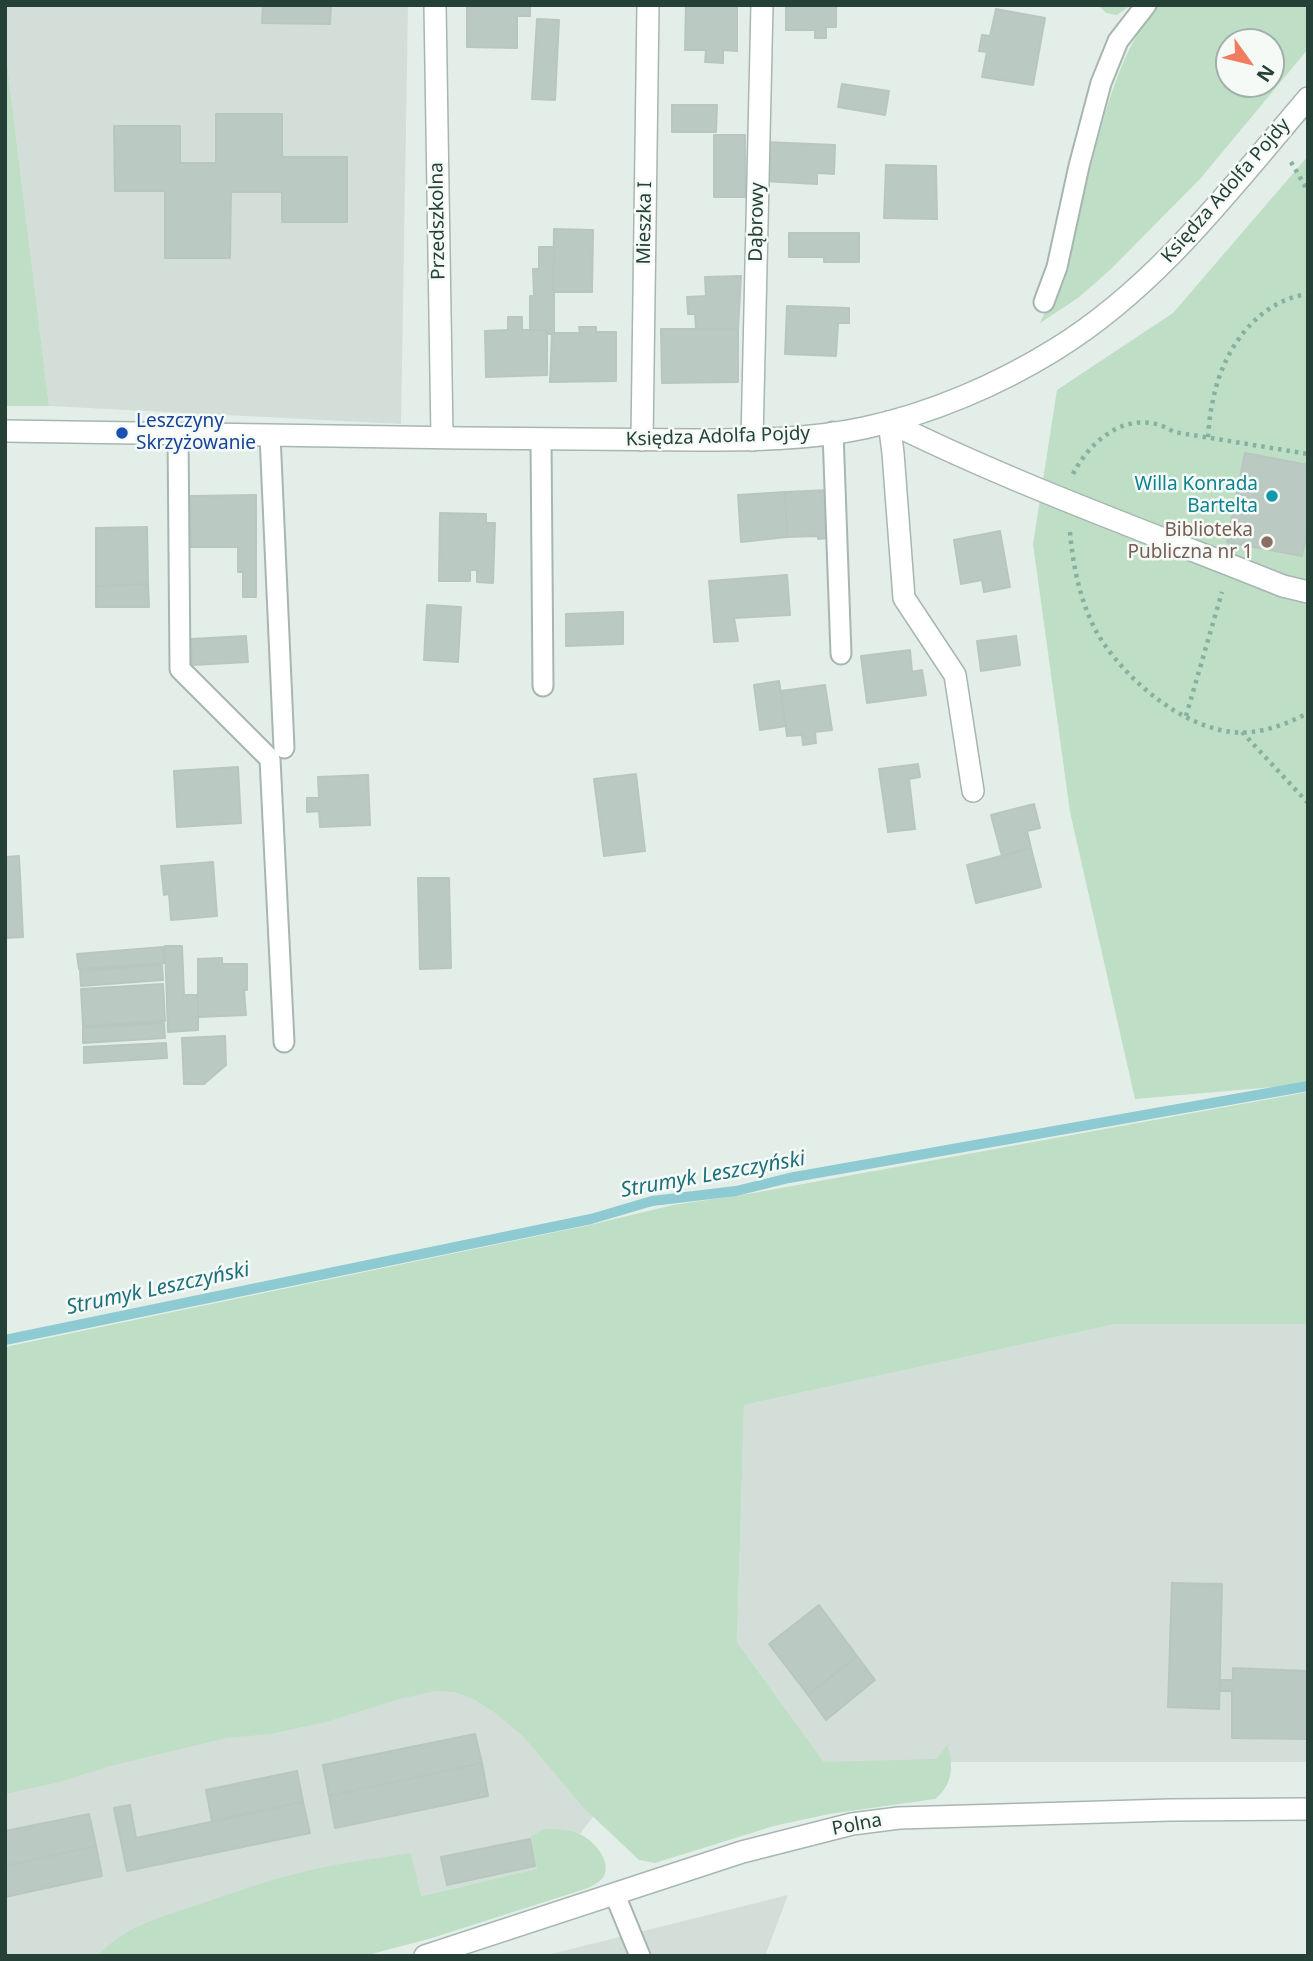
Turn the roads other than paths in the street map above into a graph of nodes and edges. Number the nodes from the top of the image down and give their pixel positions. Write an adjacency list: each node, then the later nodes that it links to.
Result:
1 (435, 5): 12 (street, Przedszkolna)
2 (648, 5): 14 (street, Mieszka I)
3 (762, 5): 15 (street, Dąbrowy)
4 (1146, 5): 6 (lane)
5 (1308, 97): 7 (street, Księdza Adolfa Pojdy)
6 (1044, 302)
7 (889, 422): 9 (street, Księdza Adolfa Pojdy); 16 (street); 20 (street)
8 (5, 431): 10 (street, Księdza Adolfa Pojdy)
9 (834, 432): 15 (street, Księdza Adolfa Pojdy); 17 (lane)
10 (178, 433): 11 (street, Księdza Adolfa Pojdy); 21 (lane)
11 (270, 435): 12 (street, Księdza Adolfa Pojdy); 19 (lane)
12 (442, 437): 13 (street, Księdza Adolfa Pojdy)
13 (541, 439): 14 (street, Księdza Adolfa Pojdy); 18 (lane)
14 (642, 440): 15 (street, Księdza Adolfa Pojdy)
15 (752, 440)
16 (1308, 592)
17 (841, 654)
18 (543, 686)
19 (284, 748)
20 (973, 791)
21 (284, 1042)
22 (1308, 1809): 23 (street, Polna)
23 (615, 1895): 24 (street, Polna); 25 (lane)
24 (425, 1956)
25 (640, 1956)

